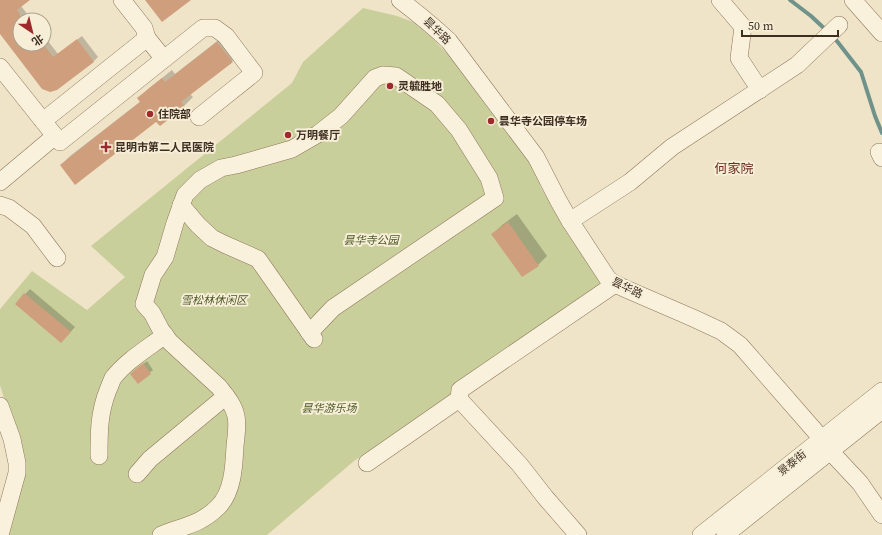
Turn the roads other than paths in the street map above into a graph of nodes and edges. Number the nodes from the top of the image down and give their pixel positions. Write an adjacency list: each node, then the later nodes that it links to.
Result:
1 (122, 0): 9 (street)
2 (400, 0): 19 (street, 昙华路)
3 (720, 0): 12 (street)
4 (853, 0): 8 (street)
5 (863, 0): 6 (street)
6 (882, 21)
7 (839, 25): 12 (street)
8 (882, 33)
9 (147, 38): 10 (street); 14 (street)
10 (164, 59): 13 (street); 15 (street)
11 (0, 67): 14 (street)
12 (760, 90): 19 (street)
13 (199, 117)
14 (43, 121): 15 (street)
15 (55, 136): 16 (street)
16 (0, 182)
17 (0, 205): 20 (street)
18 (182, 205): 18 (street); 22 (street)
19 (570, 221): 21 (street, 昙华路)
20 (56, 258)
21 (616, 284): 25 (street); 28 (street, 昙华路)
22 (165, 335): 24 (street); 29 (street)
23 (882, 391): 28 (street, 景泰街)
24 (226, 396): 31 (street); 34 (street)
25 (459, 399): 30 (street); 35 (street)
26 (0, 406): 33 (street)
27 (882, 410): 28 (street, 景泰街)
28 (826, 445): 32 (street, 昙华路); 36 (street, 景泰街); 37 (street, 景泰街)
29 (99, 456)
30 (367, 463)
31 (137, 474)
32 (882, 515)
33 (0, 535)
34 (161, 535)
35 (578, 535)
36 (701, 535)
37 (725, 535)

